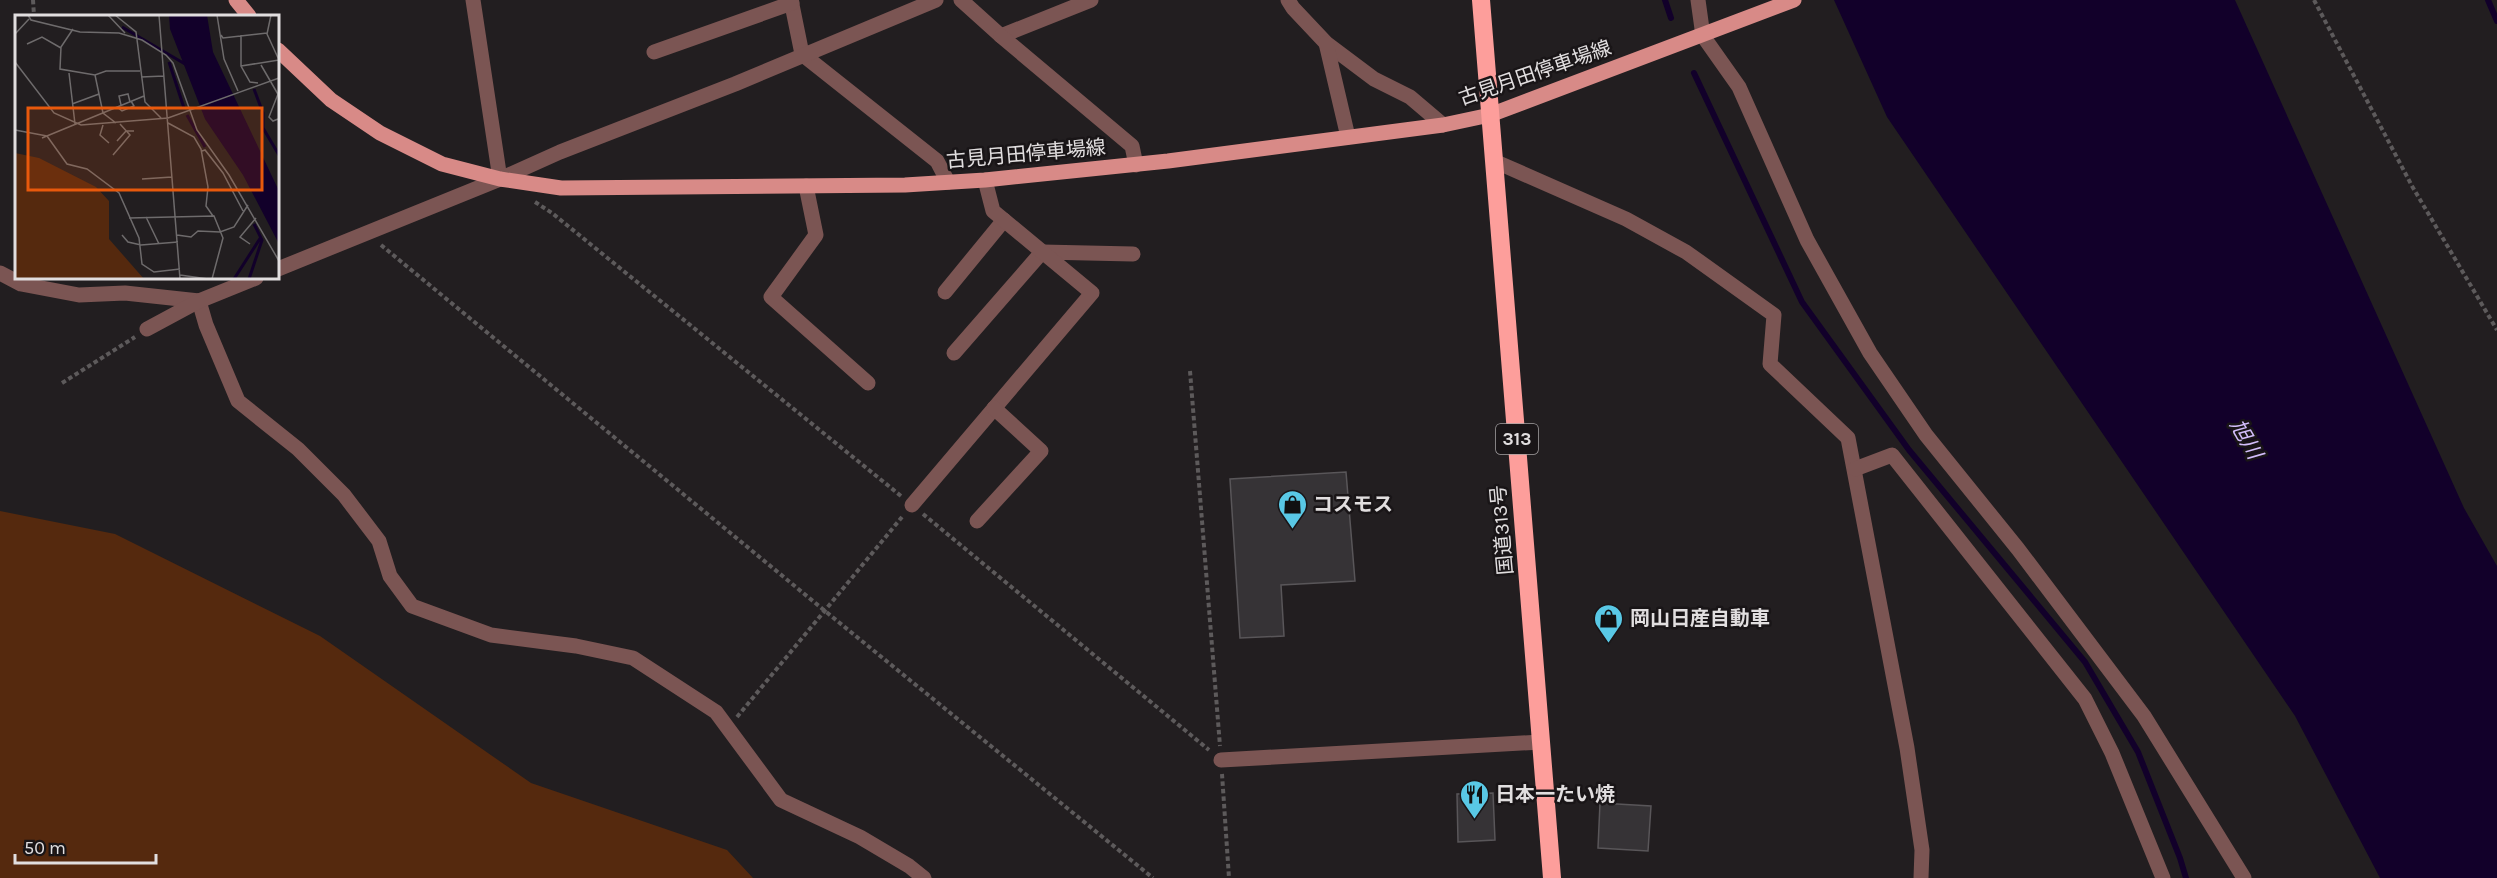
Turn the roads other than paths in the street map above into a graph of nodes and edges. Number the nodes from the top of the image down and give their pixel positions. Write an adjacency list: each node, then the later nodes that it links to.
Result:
1 (236, 0): 11 (main road)
2 (473, 0): 23 (street)
3 (936, 0): 17 (street)
4 (961, 0): 12 (street)
5 (1091, 0): 12 (street)
6 (1288, 0): 14 (street)
7 (1481, 0): 18 (highway, 国道313号 / 313)
8 (1698, 0): 13 (street)
9 (1794, 0): 13 (main road, 古見月田停車場線)
10 (791, 1): 16 (street); 17 (street)
11 (248, 15)
12 (1001, 36): 22 (street)
13 (1704, 36): 18 (main road, 古見月田停車場線); 48 (street)
14 (1326, 42): 19 (street); 20 (street)
15 (279, 51): 23 (main road, 古見月田停車場線)
16 (654, 52)
17 (802, 54): 23 (street); 25 (street)
18 (1490, 115): 19 (main road, 古見月田停車場線); 21 (highway, 国道313号 / 313)
19 (1443, 124): 20 (main road, 古見月田停車場線)
20 (1348, 137): 22 (main road, 古見月田停車場線)
21 (1494, 161): 39 (street); 42 (highway, 国道313号 / 313)
22 (1136, 165): 24 (main road, 古見月田停車場線)
23 (500, 179): 26 (main road, 古見月田停車場線); 30 (street)
24 (985, 180): 25 (main road, 古見月田停車場線); 27 (street)
25 (948, 182): 26 (main road, 古見月田停車場線)
26 (806, 186): 37 (street)
27 (1004, 220): 28 (street); 33 (street)
28 (1042, 252): 29 (street); 36 (street); 38 (street)
29 (1133, 254)
30 (279, 269)
31 (0, 273): 34 (street)
32 (254, 279): 34 (street)
33 (945, 292)
34 (199, 301): 35 (street); 44 (street)
35 (147, 329)
36 (954, 353)
37 (868, 383)
38 (994, 408): 40 (street); 41 (street)
39 (1855, 469): 46 (street); 47 (street)
40 (912, 505)
41 (977, 521)
42 (1541, 742): 43 (street); 45 (highway, 国道313号 / 313)
43 (1221, 760)
44 (924, 878)
45 (1552, 878)
46 (1921, 878)
47 (2163, 878)
48 (2244, 878)

